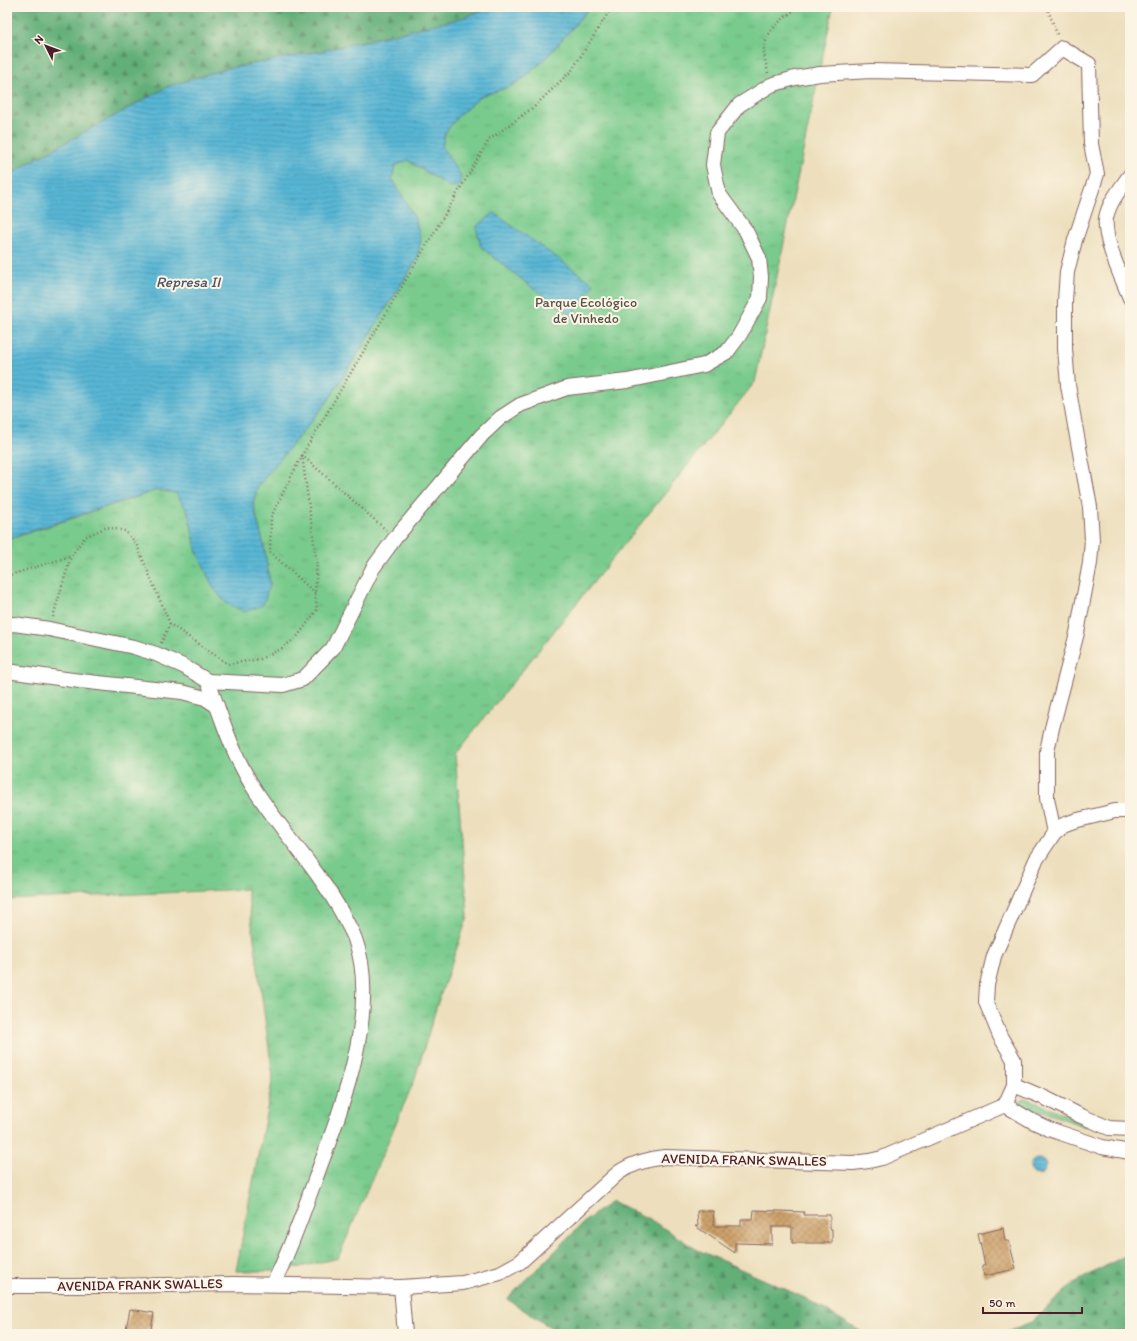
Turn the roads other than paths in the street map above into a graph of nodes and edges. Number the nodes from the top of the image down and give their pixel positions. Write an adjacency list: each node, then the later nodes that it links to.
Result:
1 (1130, 176): 2 (street)
2 (1130, 298)
3 (7, 624): 5 (street)
4 (7, 671): 6 (street)
5 (208, 681): 6 (street); 8 (street)
6 (217, 706): 15 (street)
7 (1130, 811): 8 (street)
8 (1054, 832): 9 (street)
9 (1014, 1085): 10 (street); 11 (street)
10 (1004, 1105): 13 (street); 17 (street, AVENIDA FRANK SWALLES)
11 (1109, 1128): 12 (street); 13 (street)
12 (1130, 1129)
13 (1102, 1147): 14 (street)
14 (1130, 1152)
15 (273, 1284): 16 (street, AVENIDA FRANK SWALLES); 17 (street, AVENIDA FRANK SWALLES)
16 (7, 1286)
17 (401, 1287): 18 (street)
18 (405, 1334)

